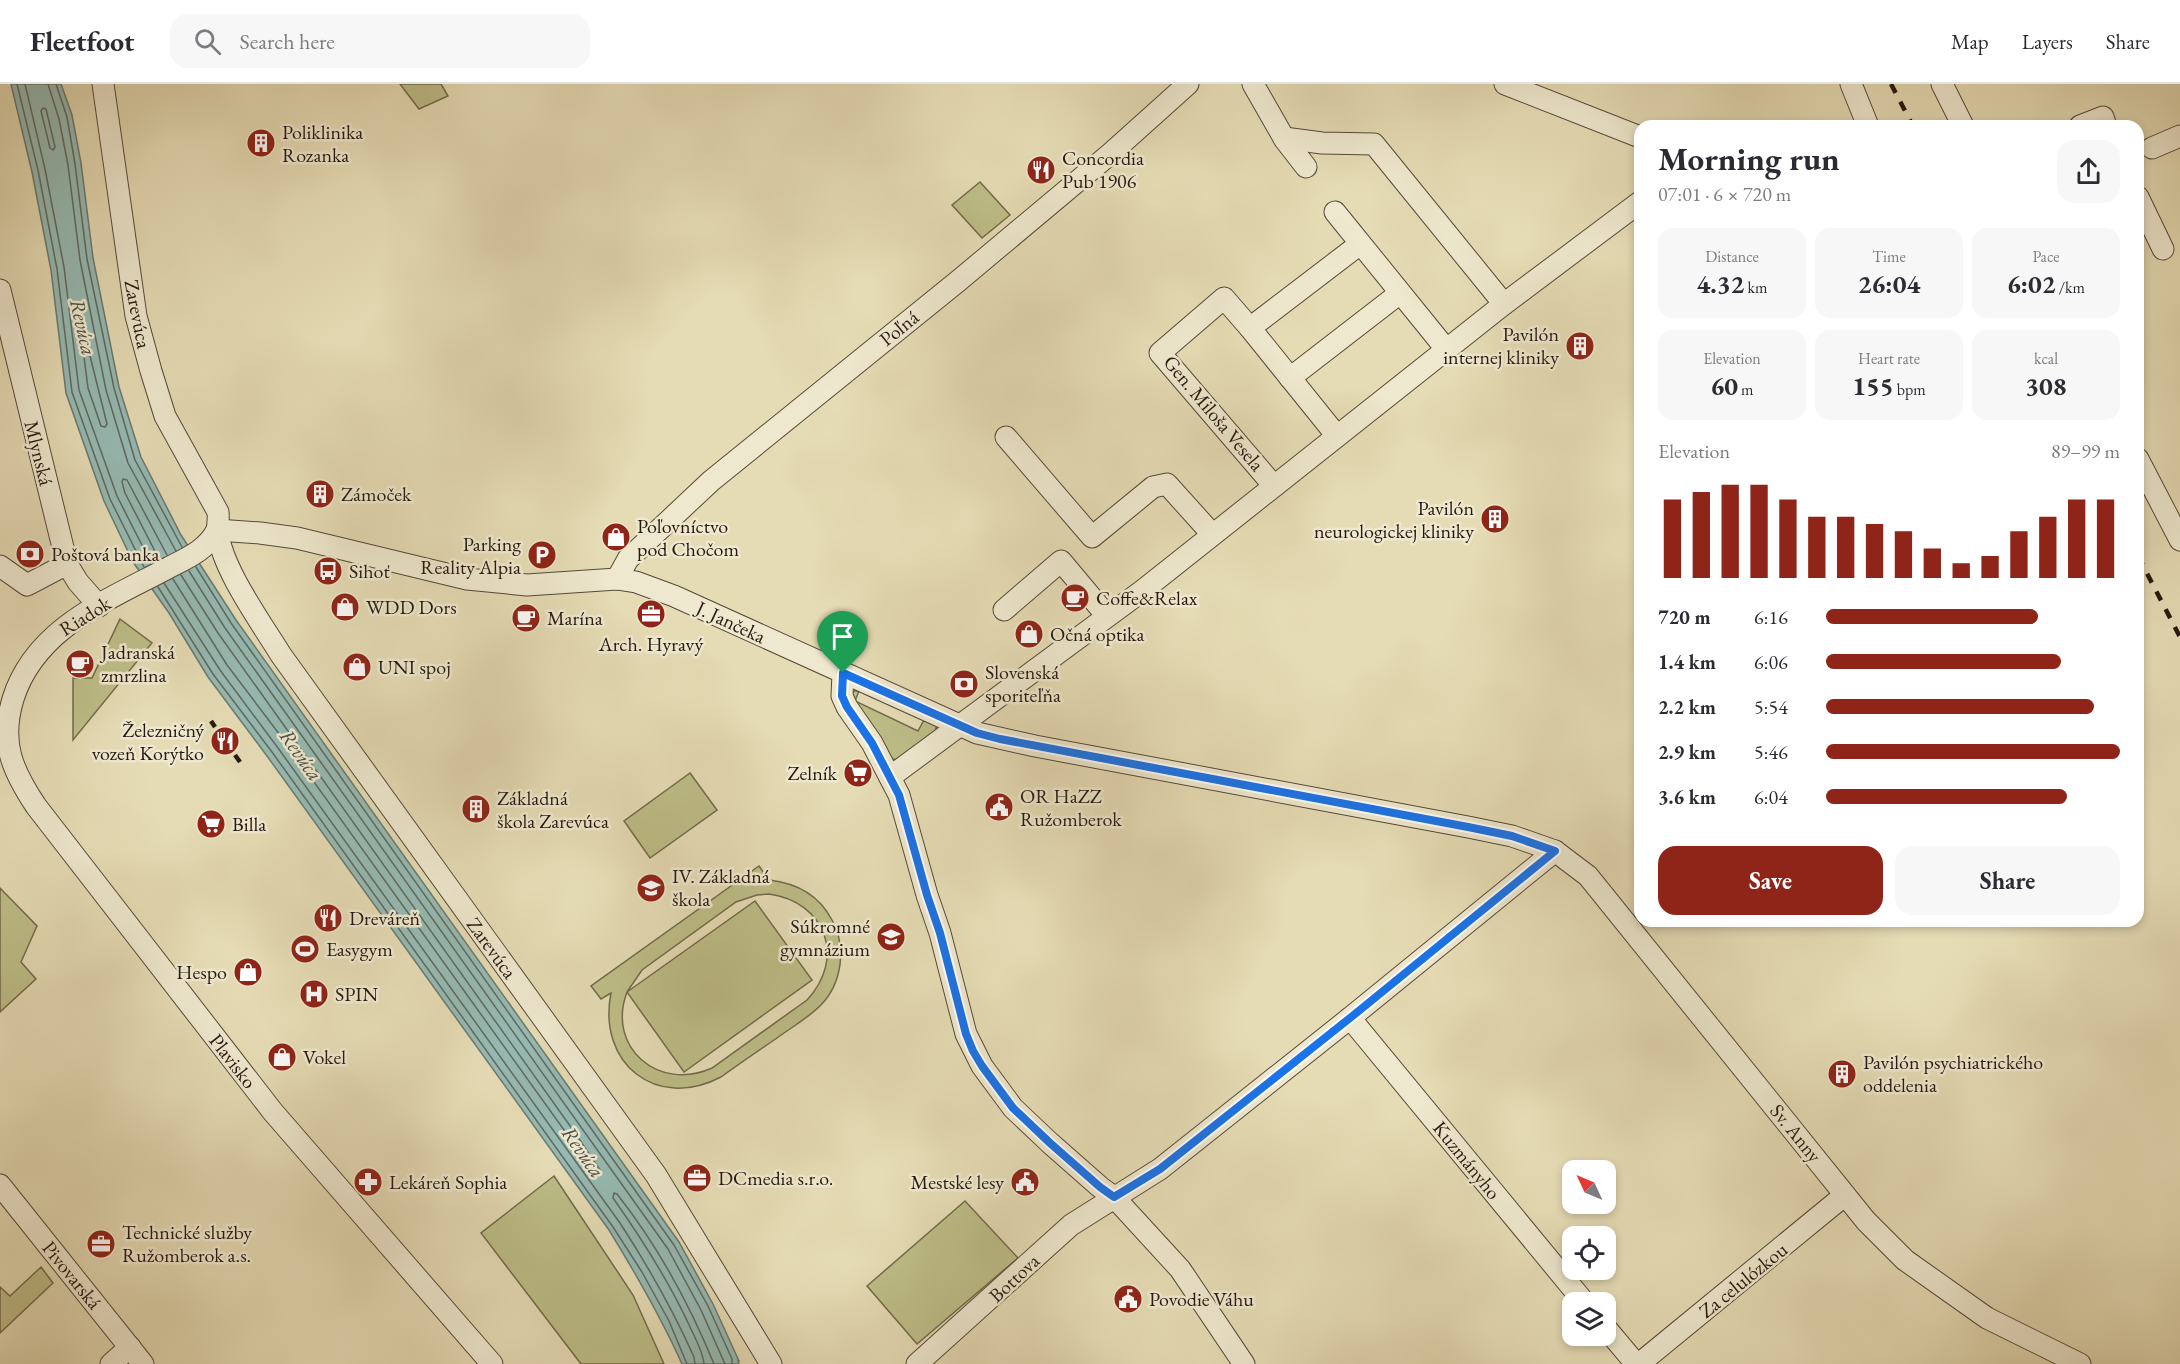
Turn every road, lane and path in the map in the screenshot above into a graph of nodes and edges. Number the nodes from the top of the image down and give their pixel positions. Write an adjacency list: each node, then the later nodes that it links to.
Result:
1 (103, 84): 29 (street, Zarevúca)
2 (1188, 84): 34 (street, Poľná)
3 (1253, 84): 11 (street)
4 (1505, 84): 9 (street)
5 (1851, 84): 7 (street)
6 (1942, 84): 8 (street)
7 (1866, 120)
8 (1960, 120)
9 (1634, 135)
10 (2180, 136): 12 (street)
11 (1284, 138): 13 (street); 21 (street)
12 (2156, 146)
13 (1306, 167)
14 (1634, 206): 21 (street, Gen. Miloša Vesela)
15 (2144, 209): 18 (street)
16 (1335, 212): 17 (street)
17 (1360, 244): 20 (street); 22 (street)
18 (2163, 249)
19 (0, 290): 32 (street, Mlynská)
20 (1400, 293): 23 (street); 24 (street)
21 (1504, 304): 23 (street, Gen. Miloša Vesela)
22 (1250, 328): 24 (street, Gen. Miloša Vesela); 28 (street, Gen. Miloša Vesela)
23 (1446, 349): 25 (street, Gen. Miloša Vesela)
24 (1290, 378): 25 (street, Gen. Miloša Vesela)
25 (1337, 436): 28 (street, Gen. Miloša Vesela)
26 (1006, 437): 30 (street)
27 (2144, 471): 31 (street)
28 (1274, 486): 30 (street, Gen. Miloša Vesela)
29 (217, 530): 34 (street); 35 (street, Riadok); 53 (street, Zarevúca)
30 (1212, 534): 37 (street, Gen. Miloša Vesela)
31 (2180, 540)
32 (67, 564): 33 (street); 35 (street, Mlynská)
33 (0, 566)
34 (617, 579): 38 (street, J. Jančeka)
35 (99, 606): 40 (street, Riadok)
36 (1004, 610): 37 (street)
37 (1107, 616): 39 (street, Gen. Miloša Vesela)
38 (843, 673): 39 (street, J. Jančeka); 41 (street)
39 (960, 726): 41 (street, Gen. Miloša Vesela); 42 (street, Sv. Anny)
40 (4, 738): 52 (street, Plavisko)
41 (890, 777): 46 (street)
42 (1555, 851): 43 (street, Bottova); 45 (street, Sv. Anny)
43 (1350, 1018): 46 (street, Bottova); 47 (street, Kuzmányho)
44 (0, 1185): 49 (street, Pivovarská)
45 (1845, 1195): 56 (street, Za celulózkou); 57 (street, Sv. Anny)
46 (1114, 1197): 54 (street, Bottova); 55 (street)
47 (1576, 1292)
48 (1616, 1340): 56 (street)
49 (130, 1347): 50 (street); 51 (street, Pivovarská)
50 (111, 1364)
51 (144, 1364)
52 (492, 1364)
53 (771, 1364)
54 (917, 1364)
55 (1244, 1364)
56 (1637, 1364)
57 (2080, 1364)

